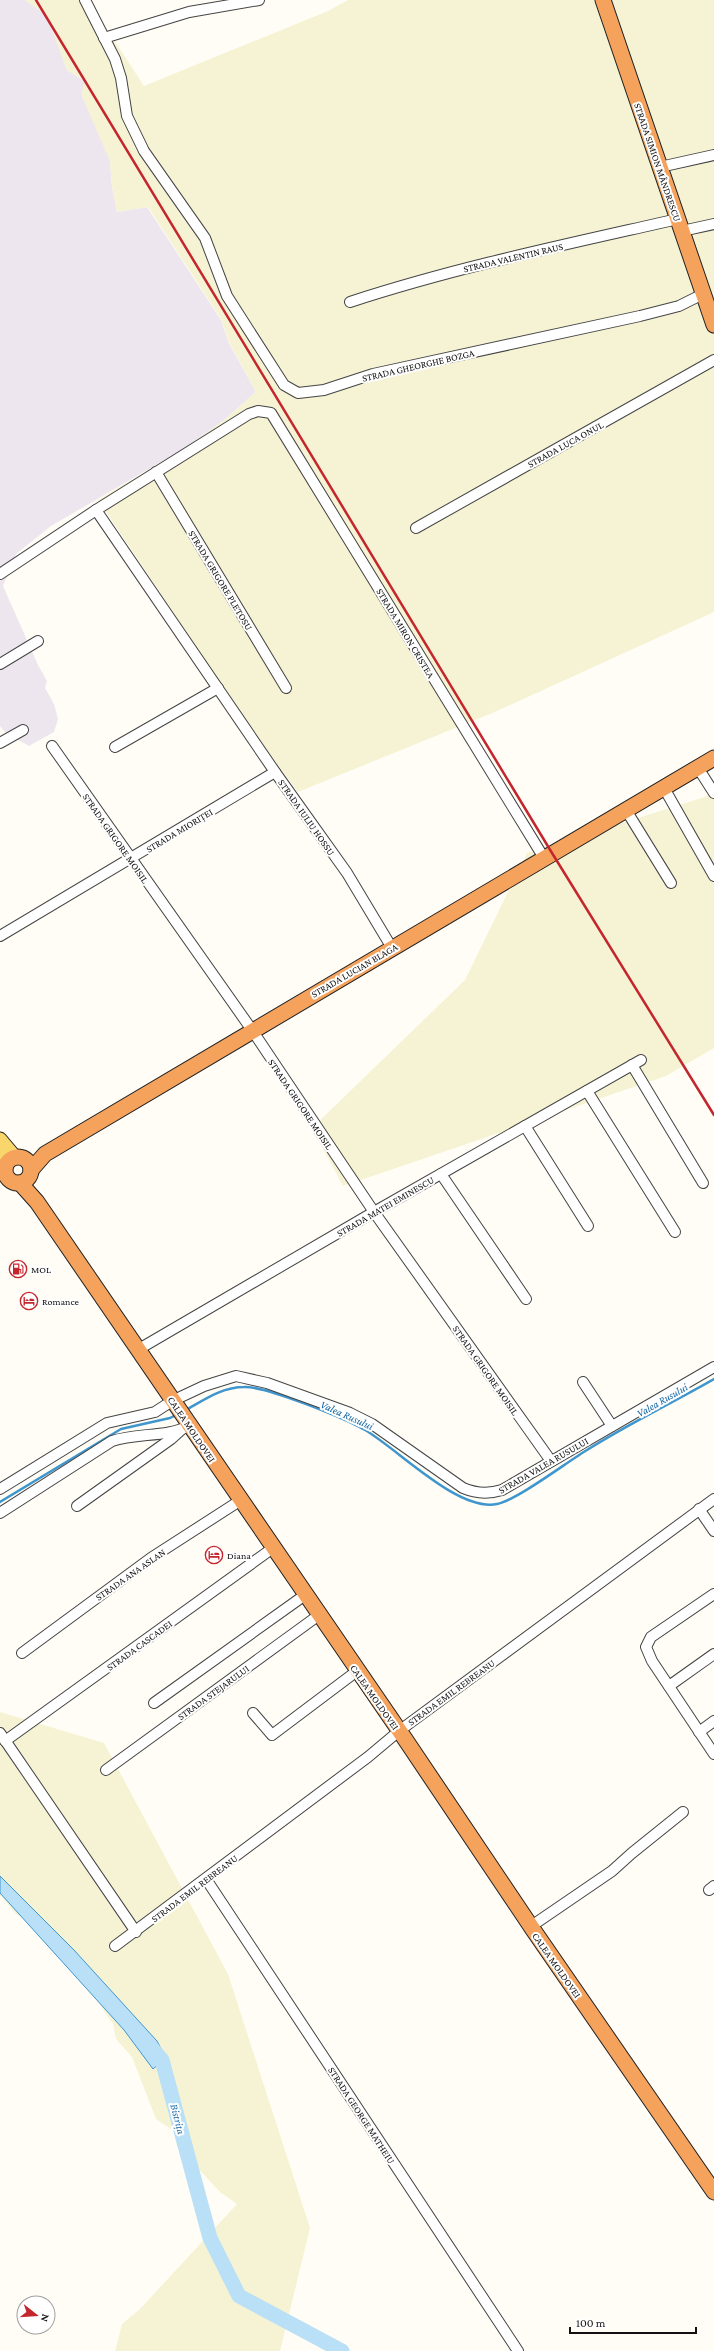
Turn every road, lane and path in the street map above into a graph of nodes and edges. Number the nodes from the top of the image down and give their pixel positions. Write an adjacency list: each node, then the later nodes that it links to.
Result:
1 (85, 0): 4 (street, STRADA GHEORGHE BOZGA)
2 (259, 0): 4 (street)
3 (603, 0): 6 (highway, STRADA SIMION MÂNDRESCU)
4 (104, 38): 9 (street, STRADA GHEORGHE BOZGA)
5 (714, 155): 6 (street)
6 (660, 167): 8 (highway, STRADA SIMION MÂNDRESCU)
7 (714, 224): 8 (street, STRADA VALENTIN RAUS)
8 (680, 225): 9 (highway, STRADA SIMION MÂNDRESCU); 10 (street, STRADA VALENTIN RAUS)
9 (703, 294): 11 (highway, STRADA SIMION MÂNDRESCU)
10 (350, 302)
11 (714, 325)
12 (714, 360): 15 (street, STRADA LUCA ONUL)
13 (156, 472): 14 (street); 20 (street, STRADA GRIGORE PLETOSU); 32 (street, STRADA MIRON CRISTEA)
14 (96, 510): 16 (street); 19 (street, STRADA IULIU HOSSU)
15 (416, 528)
16 (0, 574)
17 (38, 641): 18 (street)
18 (0, 664)
19 (218, 688): 24 (street); 27 (street, STRADA IULIU HOSSU)
20 (286, 688)
21 (23, 730): 22 (street)
22 (0, 743)
23 (52, 746): 31 (street, STRADA GRIGORE MOISIL)
24 (115, 747)
25 (714, 758): 26 (highway, STRADA LUCIAN BLAGA)
26 (698, 768): 28 (highway, STRADA LUCIAN BLAGA); 29 (street)
27 (275, 772): 31 (street, STRADA MIORIȚEI); 36 (street, STRADA IULIU HOSSU)
28 (664, 788): 30 (highway, STRADA LUCIAN BLAGA); 33 (street)
29 (714, 793)
30 (626, 810): 32 (highway, STRADA LUCIAN BLAGA); 34 (street)
31 (131, 858): 35 (street, STRADA MIORIȚEI); 37 (street, STRADA GRIGORE MOISIL)
32 (544, 858): 36 (highway, STRADA LUCIAN BLAGA)
33 (714, 876)
34 (671, 883)
35 (0, 936)
36 (392, 948): 37 (highway, STRADA LUCIAN BLAGA)
37 (252, 1030): 43 (highway, STRADA LUCIAN BLAGA); 46 (street, STRADA GRIGORE MOISIL)
38 (642, 1060): 39 (street, STRADA MATEI EMINESCU)
39 (632, 1065): 40 (street, STRADA MATEI EMINESCU); 45 (street)
40 (587, 1091): 41 (street, STRADA MATEI EMINESCU); 48 (street)
41 (525, 1126): 44 (street, STRADA MATEI EMINESCU); 47 (street)
42 (0, 1139): 43 (main road, CALEA MOLDOVEI)
43 (18, 1167): 50 (highway, CALEA MOLDOVEI)
44 (441, 1174): 46 (street, STRADA MATEI EMINESCU); 49 (street)
45 (703, 1183)
46 (374, 1212): 50 (street, STRADA MATEI EMINESCU); 55 (street, STRADA GRIGORE MOISIL)
47 (588, 1226)
48 (675, 1232)
49 (526, 1299)
50 (139, 1349): 53 (highway, CALEA MOLDOVEI)
51 (714, 1367): 54 (street, STRADA VALEA RUSULUI)
52 (583, 1382): 54 (street)
53 (180, 1416): 55 (street, STRADA VALEA RUSULUI); 56 (street); 58 (highway, CALEA MOLDOVEI); 59 (street); 61 (street)
54 (612, 1426): 55 (street, STRADA VALEA RUSULUI)
55 (550, 1462)
56 (2, 1484)
57 (714, 1499): 60 (street, STRADA EMIL REBREANU)
58 (241, 1500): 63 (highway, CALEA MOLDOVEI); 67 (street, STRADA ANA ASLAN)
59 (77, 1506)
60 (699, 1509): 62 (street); 74 (street, STRADA EMIL REBREANU)
61 (0, 1513)
62 (714, 1531)
63 (273, 1548): 65 (highway, CALEA MOLDOVEI); 76 (street, STRADA CASCADEI)
64 (714, 1594): 70 (street)
65 (305, 1595): 66 (highway, CALEA MOLDOVEI); 71 (street)
66 (319, 1615): 69 (highway, CALEA MOLDOVEI); 78 (street, STRADA STEJARULUI)
67 (22, 1653)
68 (714, 1654): 70 (street)
69 (357, 1671): 72 (street); 74 (highway, CALEA MOLDOVEI)
70 (669, 1686): 75 (street)
71 (154, 1703)
72 (253, 1713)
73 (714, 1721): 75 (street)
74 (399, 1731): 80 (street, STRADA EMIL REBREANU); 81 (highway, CALEA MOLDOVEI)
75 (699, 1732): 77 (street)
76 (2, 1737): 82 (street, STRADA CASCADEI)
77 (714, 1754)
78 (106, 1770)
79 (683, 1812): 81 (street)
80 (206, 1879): 82 (street, STRADA EMIL REBREANU); 85 (street, STRADA GEORGE MATHEIU)
81 (530, 1927): 84 (highway, CALEA MOLDOVEI)
82 (136, 1932): 83 (street, STRADA EMIL REBREANU)
83 (115, 1946)
84 (713, 2189)
85 (516, 2350)

